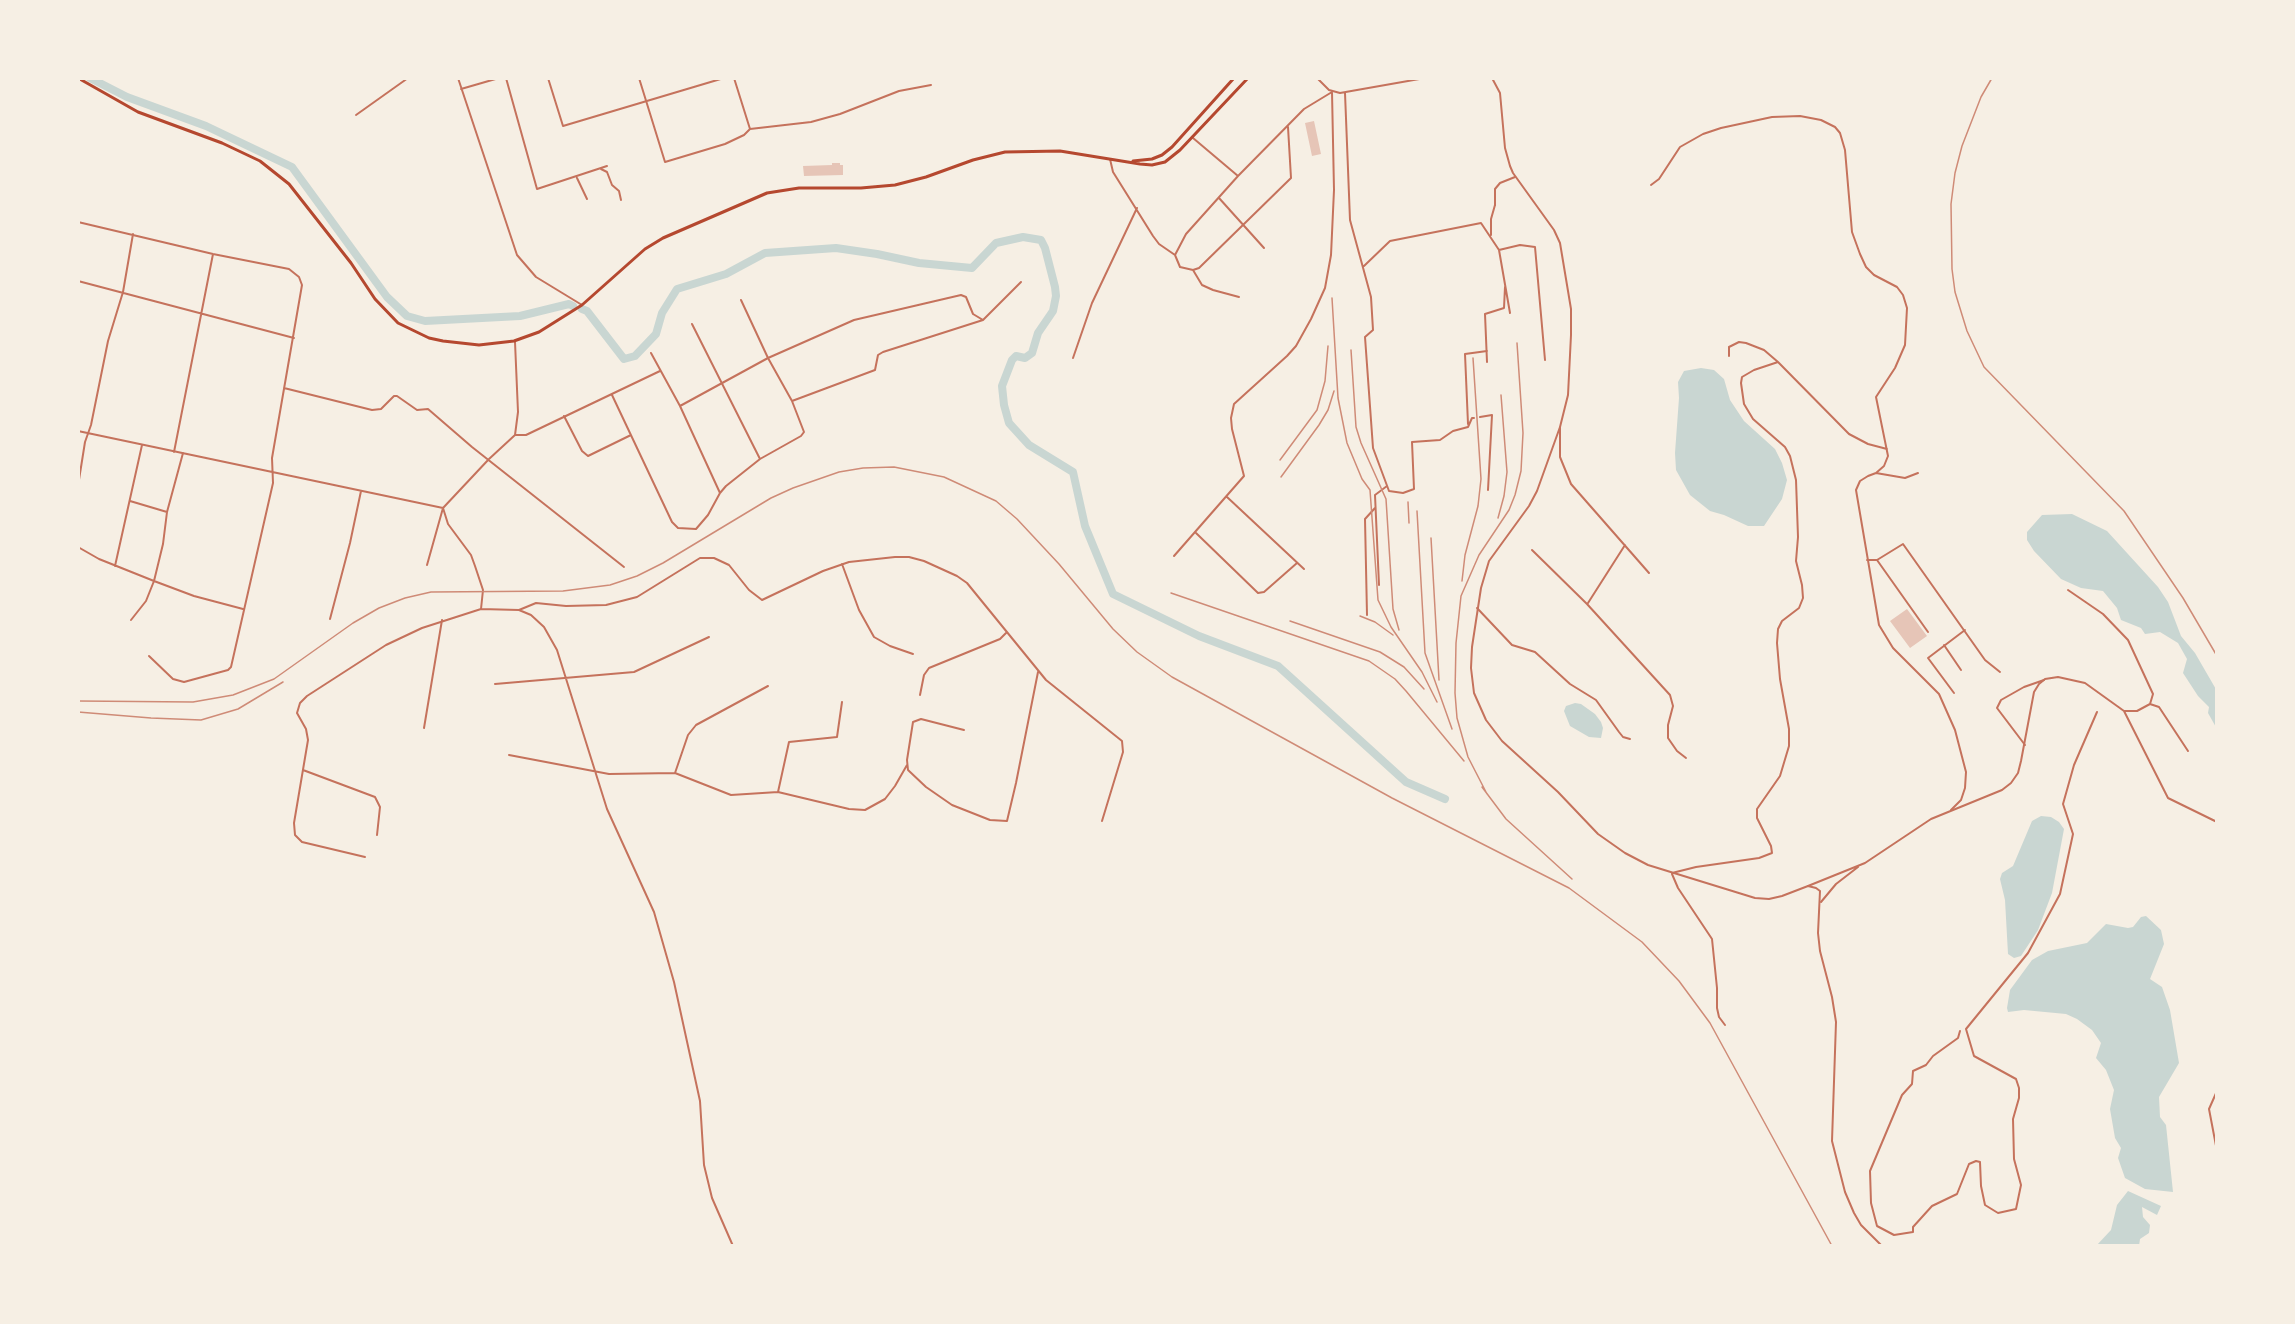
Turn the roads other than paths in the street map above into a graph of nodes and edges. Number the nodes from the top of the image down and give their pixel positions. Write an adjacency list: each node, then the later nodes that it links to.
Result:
1 (78, 78): 58 (main road)
2 (408, 78): 20 (street)
3 (458, 78): 16 (street)
4 (499, 78): 16 (street)
5 (506, 78): 29 (street)
6 (548, 78): 19 (street)
7 (639, 78): 19 (street)
8 (724, 78): 19 (street)
9 (734, 78): 22 (street)
10 (1234, 78): 25 (main road)
11 (1248, 78): 23 (main road)
12 (1317, 78): 17 (street)
13 (1425, 78): 18 (street)
14 (1492, 78): 30 (street)
15 (931, 85): 22 (street)
16 (461, 89): 52 (street)
17 (1332, 92): 18 (street); 21 (street); 94 (street)
18 (1345, 93): 44 (street)
19 (646, 102): 22 (street)
20 (356, 115)
21 (1288, 125): 28 (street); 37 (street)
22 (750, 129)
23 (1193, 138): 25 (main road); 28 (street)
24 (1110, 159): 25 (main road); 35 (street); 52 (main road)
25 (1128, 161)
26 (607, 166): 27 (street)
27 (601, 169): 29 (street); 34 (street)
28 (1238, 176): 32 (street)
29 (577, 177): 33 (street)
30 (1515, 177): 39 (street); 75 (street)
31 (1651, 184): 81 (street)
32 (1219, 198): 37 (street); 43 (street)
33 (587, 199)
34 (621, 200)
35 (1137, 208): 43 (street); 63 (street)
36 (78, 222): 38 (street)
37 (1244, 225): 40 (street); 45 (street)
38 (133, 234): 42 (street); 49 (street)
39 (1491, 237): 41 (street); 44 (street)
40 (1264, 248)
41 (1499, 250): 47 (street); 64 (street)
42 (213, 254): 53 (street); 57 (street)
43 (1175, 255): 45 (street)
44 (1364, 266): 90 (street)
45 (1193, 270): 50 (street)
46 (78, 281): 49 (street)
47 (1505, 281): 54 (street); 59 (street)
48 (1021, 282): 55 (street)
49 (123, 292): 53 (street); 77 (street)
50 (1239, 297)
51 (741, 300): 62 (street)
52 (582, 305): 58 (main road)
53 (202, 313): 57 (street); 82 (street)
54 (1510, 313)
55 (983, 320): 62 (street); 71 (street)
56 (692, 324): 68 (street)
57 (294, 338): 69 (street)
58 (514, 341): 78 (street)
59 (1487, 351): 65 (street); 74 (street)
60 (651, 353): 67 (street)
61 (1729, 356): 66 (street)
62 (768, 358): 68 (street); 71 (street)
63 (1073, 358)
64 (1545, 360)
65 (1487, 362)
66 (1778, 362): 81 (street); 163 (street)
67 (660, 371): 70 (street); 72 (street)
68 (722, 382): 72 (street); 85 (street)
69 (284, 388): 84 (street); 86 (street)
70 (612, 395): 73 (street); 79 (street)
71 (792, 401): 85 (street)
72 (680, 406): 93 (street)
73 (564, 416): 78 (street); 79 (street)
74 (1468, 427): 90 (street); 92 (street)
75 (1560, 427): 100 (street); 117 (street)
76 (78, 431): 77 (street)
77 (88, 433): 80 (street); 89 (street)
78 (516, 435): 84 (street)
79 (631, 435): 93 (street)
80 (142, 445): 82 (street); 95 (street)
81 (1887, 449): 88 (street)
82 (174, 452): 83 (street)
83 (183, 453): 86 (street); 98 (street)
84 (489, 459): 96 (street); 110 (street)
85 (760, 459): 93 (street)
86 (272, 471): 91 (street); 118 (street)
87 (1918, 472): 88 (street)
88 (1876, 473): 104 (street)
89 (78, 486)
90 (1386, 486): 97 (street)
91 (361, 489): 96 (street); 122 (street)
92 (1488, 490)
93 (720, 493)
94 (1227, 497): 99 (street); 106 (street)
95 (130, 501): 98 (street); 109 (street)
96 (443, 508): 108 (street); 119 (street)
97 (1375, 508): 114 (street); 121 (street)
98 (167, 512): 113 (street)
99 (1196, 533): 103 (street); 106 (street)
100 (1625, 545): 112 (street); 116 (street)
101 (78, 547): 109 (street)
102 (1532, 550): 116 (street)
103 (1174, 556)
104 (1867, 560): 105 (street); 157 (street)
105 (1877, 560): 125 (street); 126 (street)
106 (1297, 563): 111 (street)
107 (842, 564): 120 (street); 127 (street); 130 (street)
108 (427, 565)
109 (115, 566): 113 (street)
110 (624, 567)
111 (1304, 569)
112 (1649, 573)
113 (154, 581): 118 (street); 123 (street)
114 (1379, 585)
115 (2068, 590): 142 (street)
116 (1587, 604): 151 (street)
117 (1477, 608): 147 (street); 163 (street)
118 (244, 609): 131 (street)
119 (481, 609): 120 (street); 124 (street)
120 (519, 610): 135 (street)
121 (1367, 615)
122 (330, 619)
123 (131, 620)
124 (442, 620): 145 (street); 153 (street)
125 (1965, 630): 129 (street); 134 (street)
126 (1928, 632)
127 (1006, 633): 133 (street); 140 (street)
128 (709, 637): 135 (street)
129 (1944, 645): 132 (street); 139 (street)
130 (913, 654)
131 (149, 656)
132 (1961, 670)
133 (1038, 672): 152 (street); 158 (street)
134 (2000, 672)
135 (567, 678): 137 (street); 154 (street)
136 (2043, 680): 143 (street); 148 (street); 148 (street)
137 (495, 684)
138 (768, 686): 155 (street)
139 (1954, 693)
140 (920, 695)
141 (842, 702): 156 (street)
142 (2150, 704): 143 (street); 149 (street)
143 (2124, 711): 159 (street)
144 (2097, 712): 167 (street)
145 (424, 728)
146 (964, 730): 152 (street)
147 (1630, 739)
148 (2025, 745): 157 (street)
149 (2188, 751)
150 (509, 755): 154 (street)
151 (1686, 758)
152 (906, 765): 156 (street)
153 (303, 770): 160 (street); 161 (street)
154 (595, 772): 155 (street); 170 (street)
155 (675, 773): 156 (street)
156 (778, 792)
157 (1951, 810): 162 (street)
158 (1102, 821)
159 (2217, 822)
160 (377, 835)
161 (365, 857)
162 (1865, 862): 164 (street); 165 (street)
163 (1672, 873): 164 (street); 166 (street)
164 (1808, 886): 165 (street)
165 (1821, 902): 171 (street)
166 (1725, 1025)
167 (1960, 1031)
168 (2217, 1090): 169 (street)
169 (2217, 1151)
170 (733, 1246)
171 (1882, 1246)

